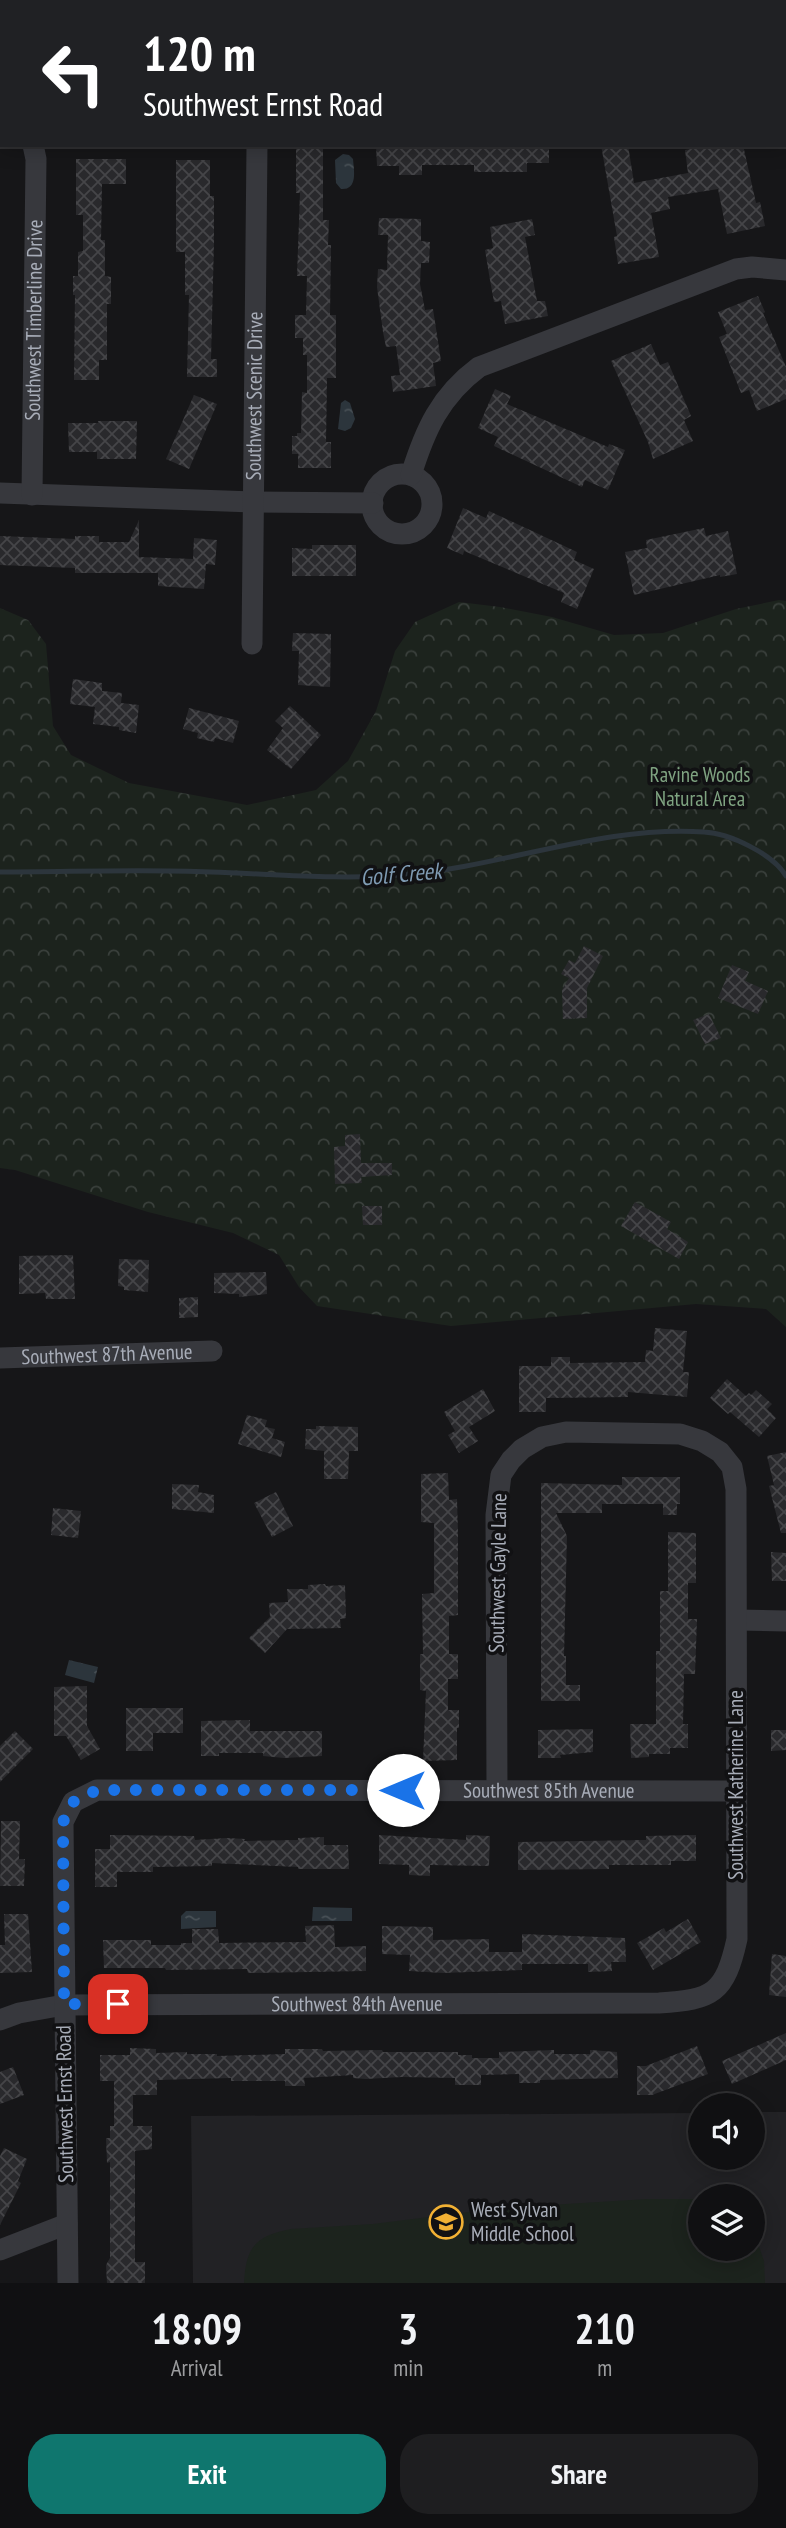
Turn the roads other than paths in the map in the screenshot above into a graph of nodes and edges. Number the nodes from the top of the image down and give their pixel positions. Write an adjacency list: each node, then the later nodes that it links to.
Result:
1 (33, 147): 6 (street, Southwest Timberline Drive)
2 (257, 147): 7 (street, Southwest Scenic Drive)
3 (786, 270): 4 (street)
4 (411, 475): 8 (street); 8 (street)
5 (0, 493): 6 (street)
6 (32, 495): 7 (street)
7 (253, 502): 8 (street); 9 (street, Southwest Scenic Drive)
8 (373, 503)
9 (251, 645)
10 (212, 1351): 11 (street, Southwest 87th Avenue)
11 (0, 1358)
12 (737, 1620): 13 (street); 14 (street, Southwest Gayle Lane); 15 (street, Southwest Katherine Lane)
13 (786, 1621)
14 (497, 1790): 15 (street, Southwest 85th Avenue); 16 (street, Southwest 85th Avenue)
15 (735, 1791): 17 (street, Southwest Katherine Lane)
16 (73, 1802): 18 (street, Southwest Ernst Road)
17 (713, 1992): 18 (street, Southwest 84th Avenue)
18 (64, 2004): 19 (street, Southwest 84th Avenue); 20 (street, Southwest Ernst Road)
19 (0, 2020)
20 (67, 2224): 21 (street); 22 (street, Southwest Ernst Road)
21 (0, 2250)
22 (68, 2283)

